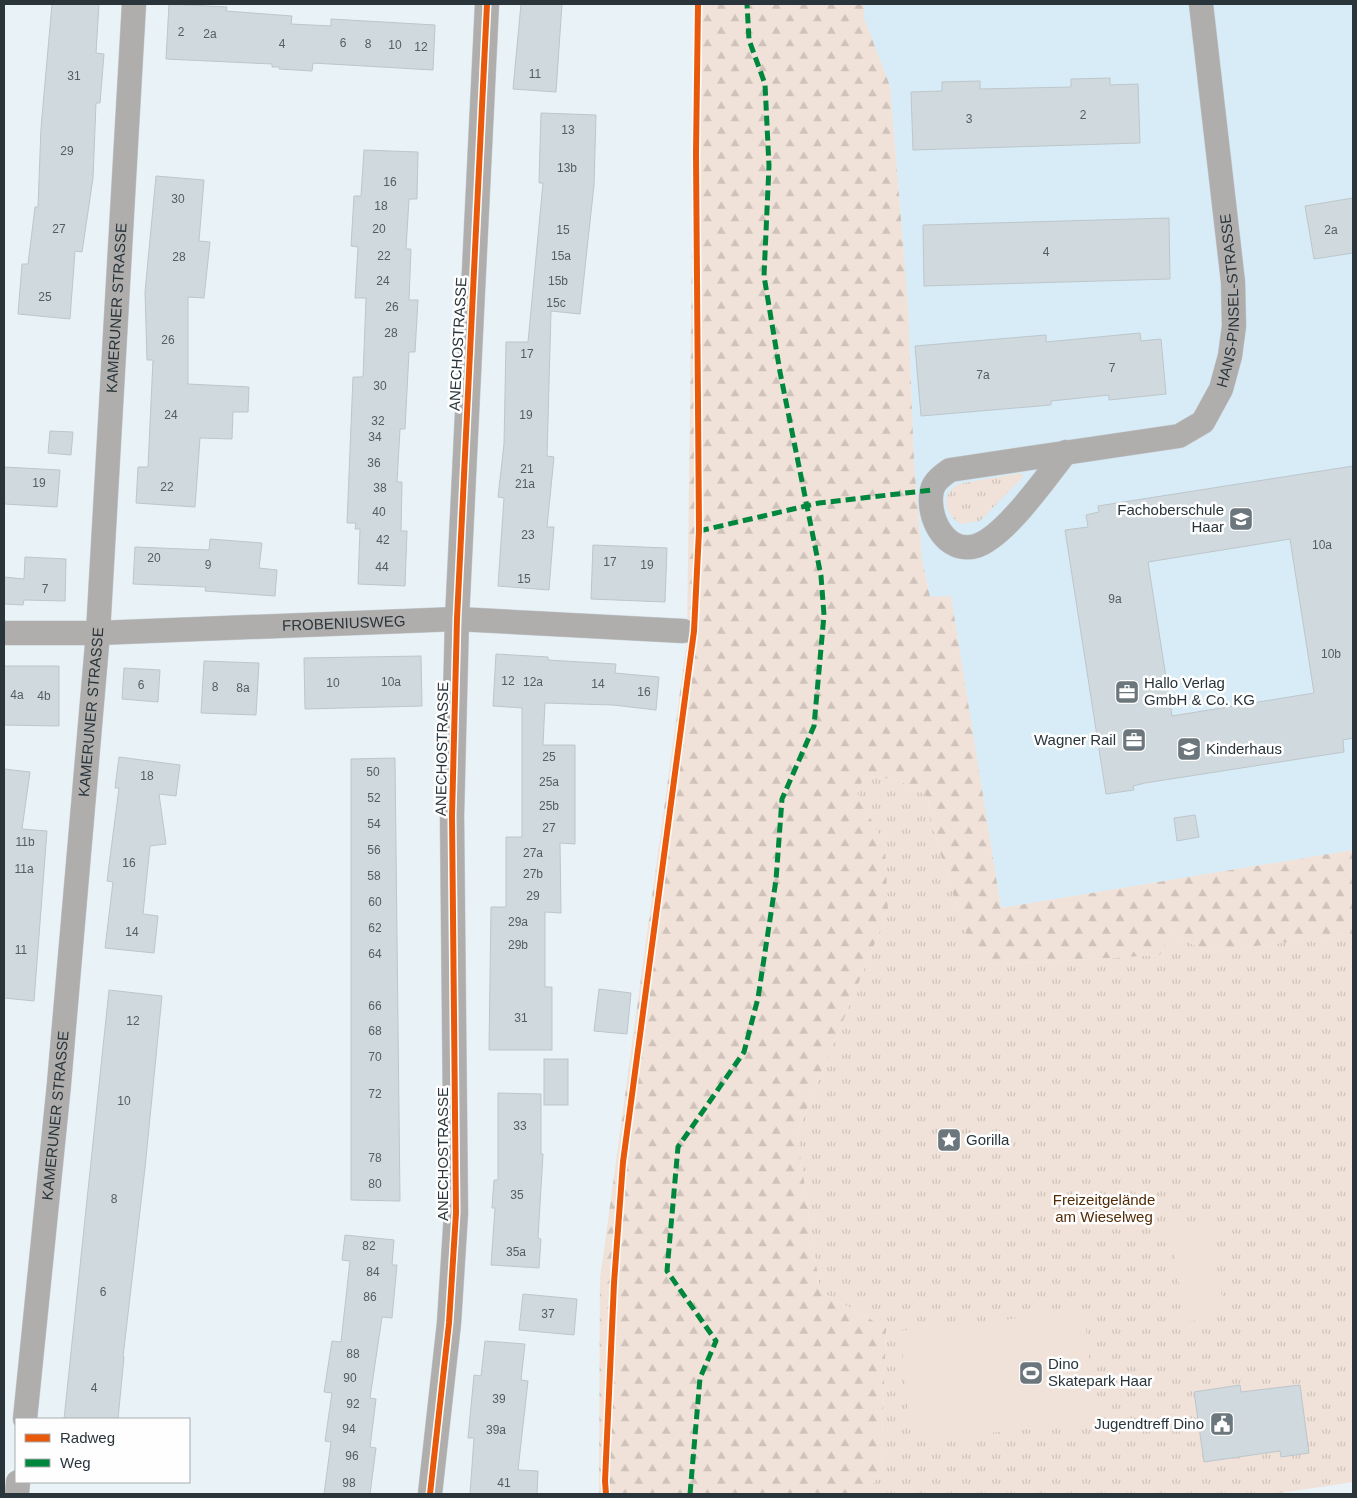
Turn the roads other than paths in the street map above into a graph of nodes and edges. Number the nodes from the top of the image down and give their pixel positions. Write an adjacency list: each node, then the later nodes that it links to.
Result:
1 (134, 4): 7 (street, KAMERUNER STRASSE)
2 (487, 4): 5 (street, ANECHOSTRASSE)
3 (1201, 4): 4 (street, HANS-PINSEL-STRASSE)
4 (1066, 452): 4 (street, HANS-PINSEL-STRASSE)
5 (457, 619): 6 (street, FROBENIUSWEG); 7 (street, FROBENIUSWEG); 10 (street, ANECHOSTRASSE)
6 (684, 631)
7 (98, 632): 8 (street, FROBENIUSWEG); 9 (street, KAMERUNER STRASSE)
8 (4, 633)
9 (25, 1418)
10 (430, 1494)

